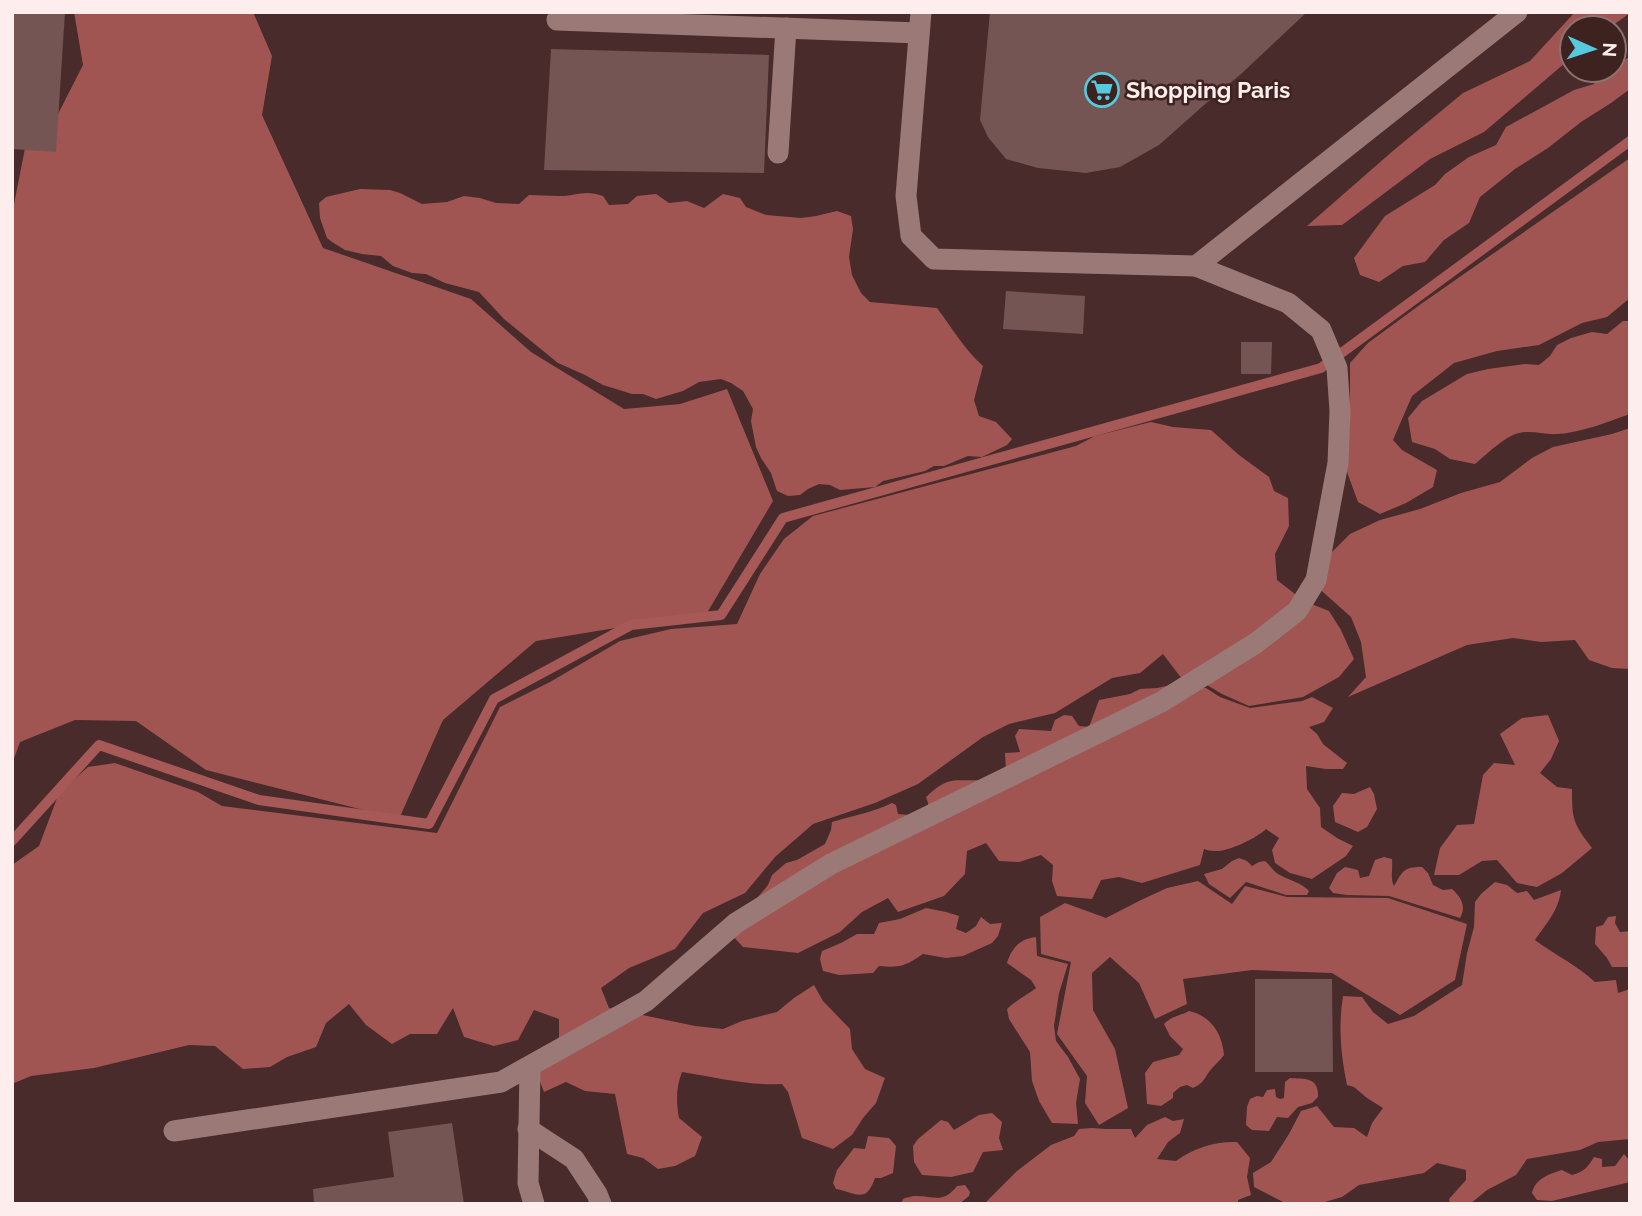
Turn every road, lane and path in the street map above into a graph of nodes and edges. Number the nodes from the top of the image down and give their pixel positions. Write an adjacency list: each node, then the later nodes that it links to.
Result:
1 (1517, 12): 6 (lane)
2 (557, 20): 4 (lane)
3 (920, 23): 4 (lane); 6 (lane)
4 (786, 28): 5 (lane)
5 (778, 153)
6 (1196, 266): 7 (lane)
7 (530, 1067): 8 (lane); 9 (lane)
8 (528, 1129): 10 (lane); 11 (lane)
9 (174, 1131)
10 (534, 1204)
11 (601, 1204)

